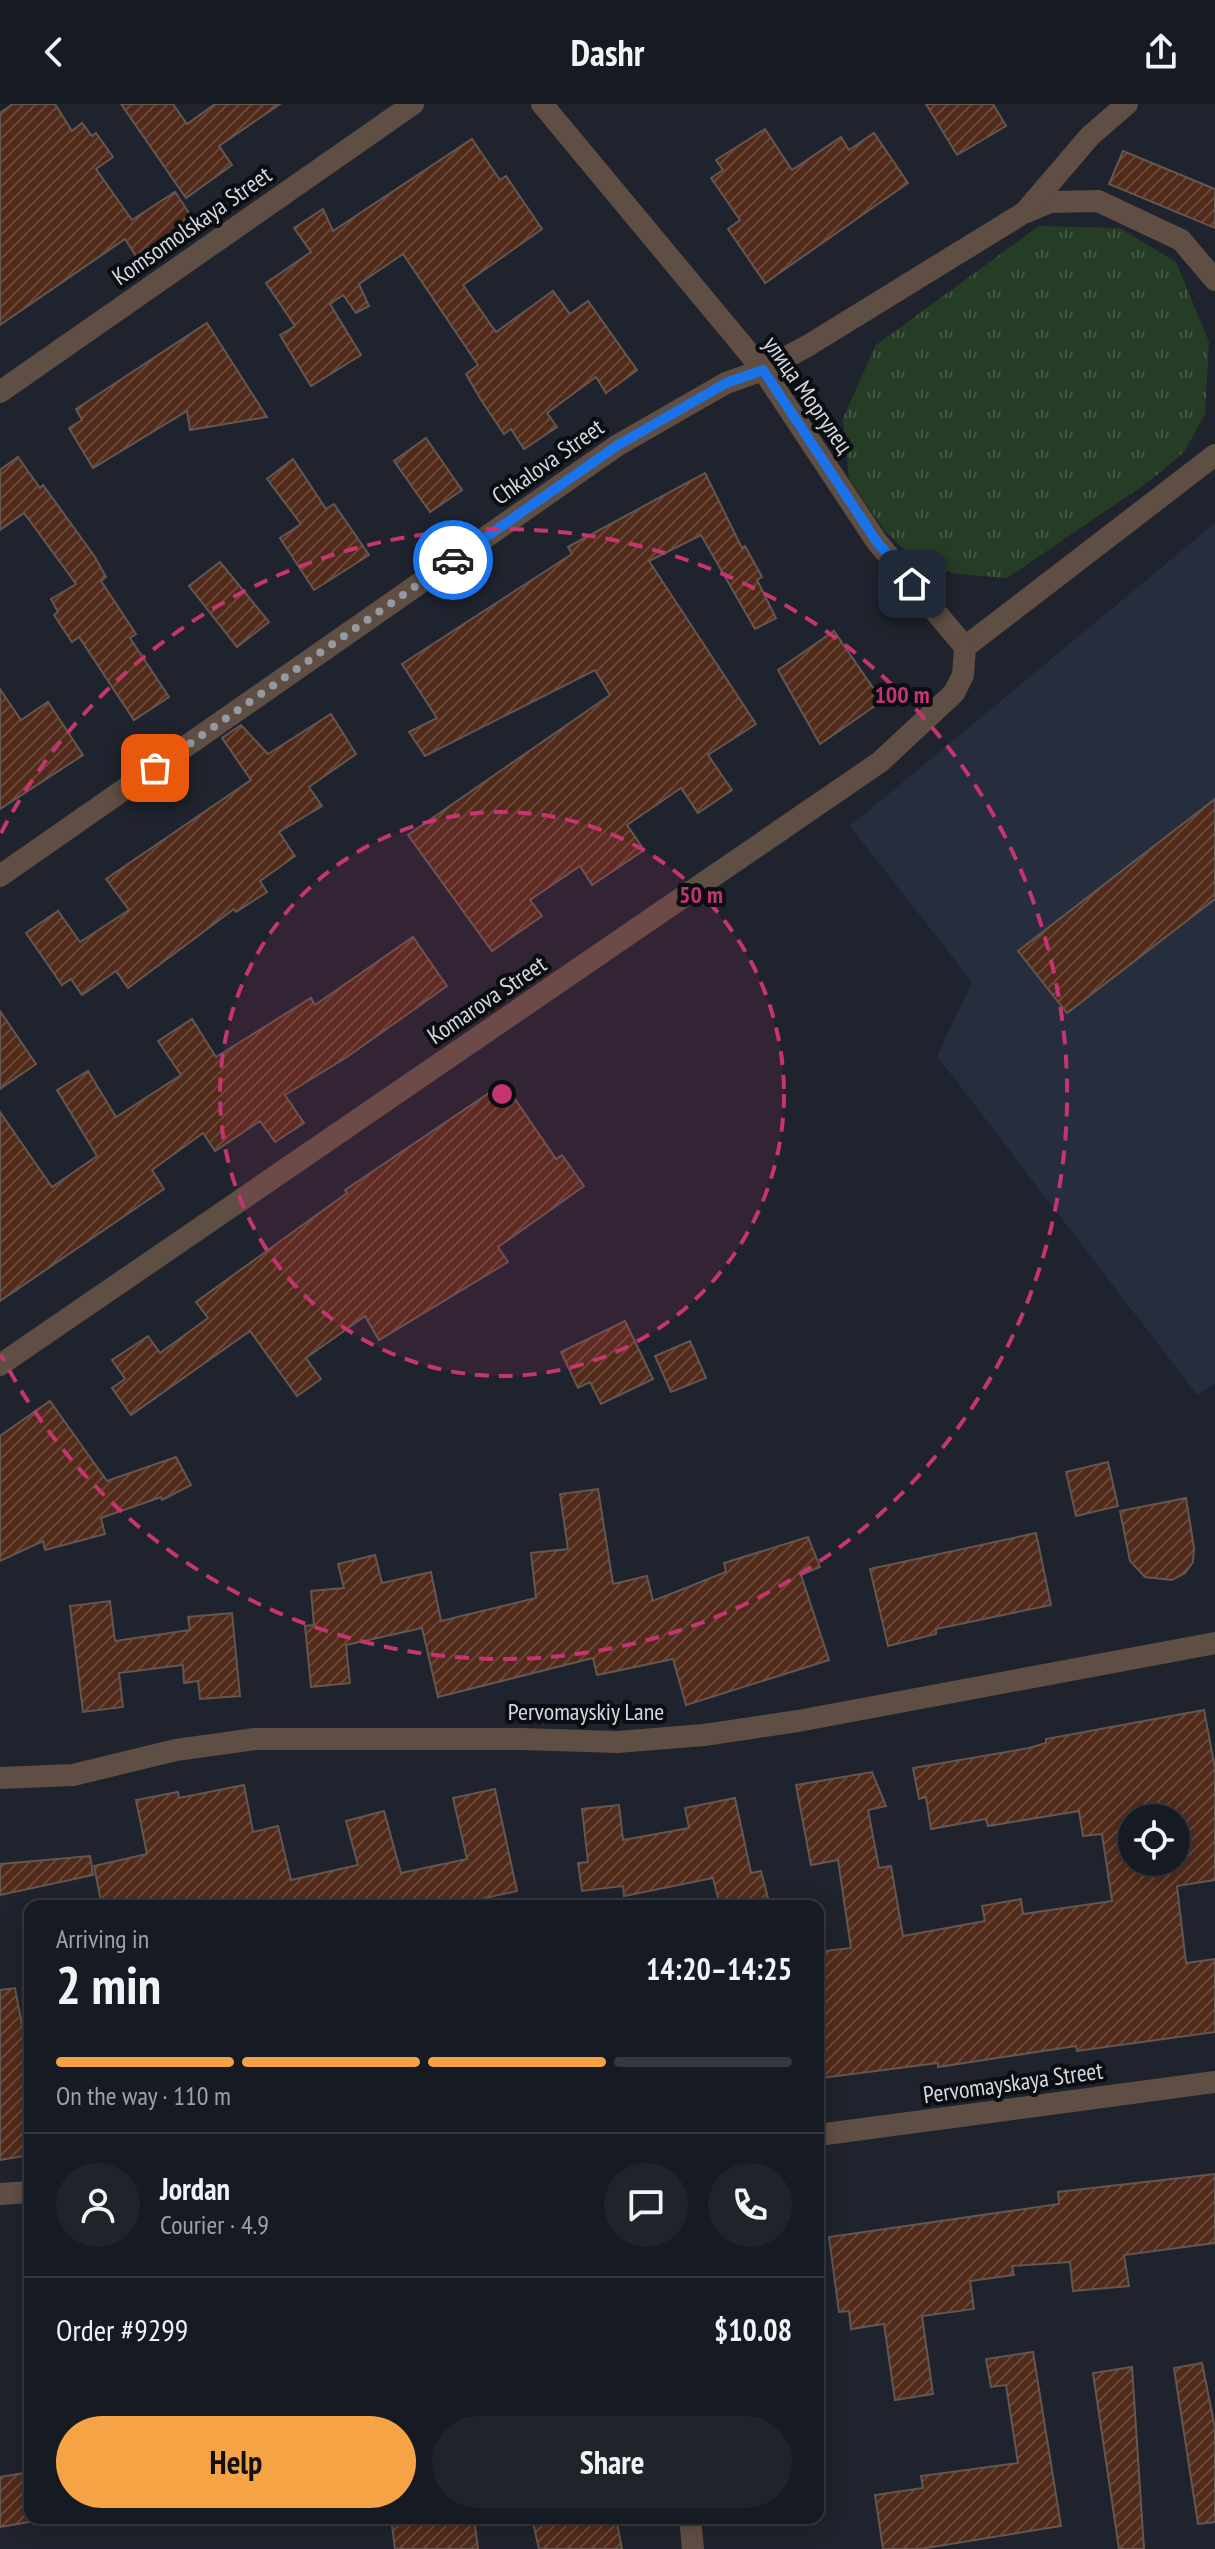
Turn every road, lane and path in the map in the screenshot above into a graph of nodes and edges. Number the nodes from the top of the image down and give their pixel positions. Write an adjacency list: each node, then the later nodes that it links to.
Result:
1 (413, 104): 7 (street, Komsomolskaya Street)
2 (542, 104): 6 (street, улица Моргулец)
3 (1127, 104): 4 (street, Chkalova Street)
4 (1025, 212): 5 (street); 6 (street, Chkalova Street)
5 (1215, 280)
6 (763, 370): 9 (street, улица Моргулец); 10 (street, Chkalova Street)
7 (0, 392)
8 (1215, 455): 9 (street)
9 (965, 647): 11 (street, Komarova Street)
10 (0, 876)
11 (0, 1365)
12 (1215, 1643): 13 (street, Pervomayskiy Lane)
13 (0, 1778)
14 (1215, 2082): 15 (street, Pervomayskaya Street)
15 (824, 2134)
16 (24, 2192): 17 (street)
17 (0, 2194)
18 (691, 2524): 19 (street)
19 (693, 2549)

